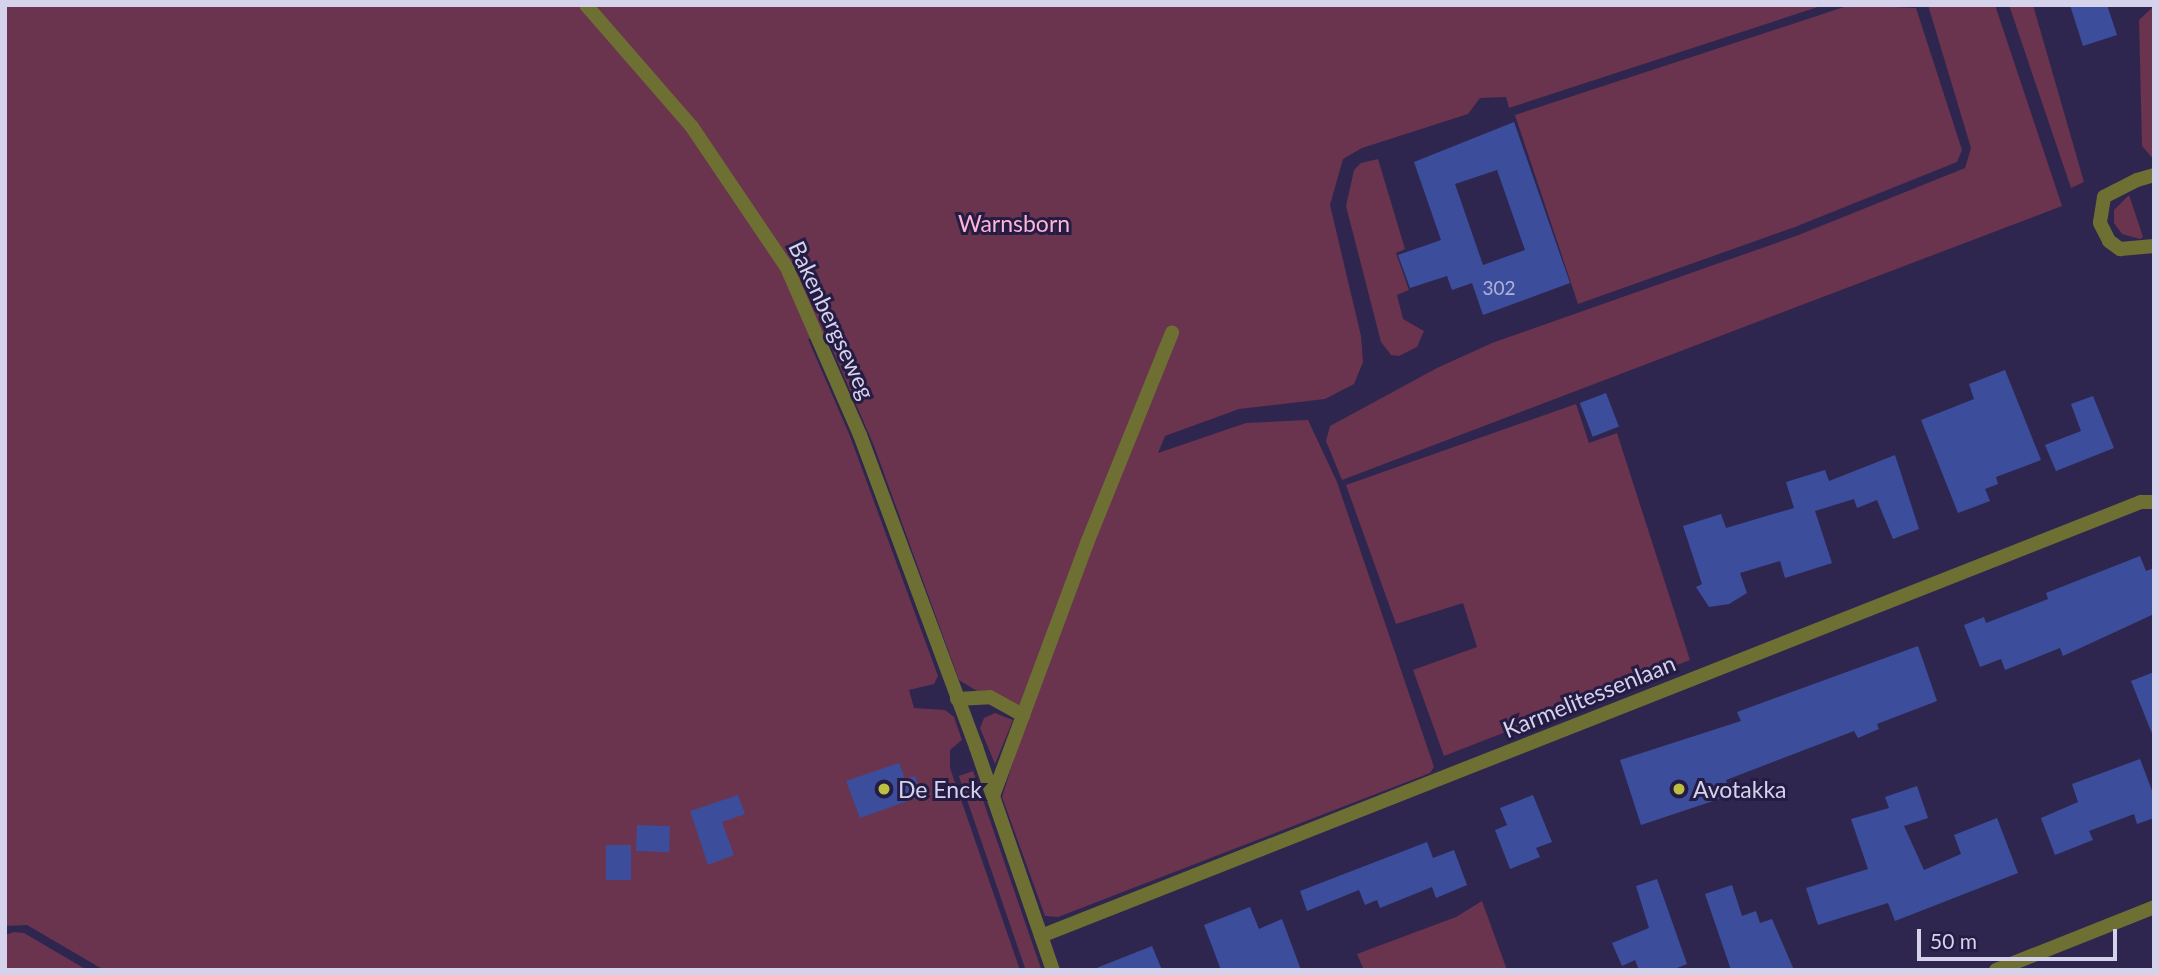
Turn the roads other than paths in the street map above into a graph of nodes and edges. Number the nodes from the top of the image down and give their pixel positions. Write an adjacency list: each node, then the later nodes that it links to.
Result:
1 (586, 5): 6 (street, Bakenbergseweg)
2 (2154, 175): 3 (street)
3 (2154, 246)
4 (1172, 333): 7 (street)
5 (2154, 502): 10 (street, Karmelitessenlaan)
6 (957, 699): 7 (street); 8 (street, Bakenbergseweg)
7 (1023, 715): 8 (street)
8 (993, 796): 10 (street, Bakenbergseweg)
9 (2154, 907): 12 (street)
10 (1041, 936): 11 (street, Bakenbergseweg)
11 (1053, 970)
12 (1996, 970)

